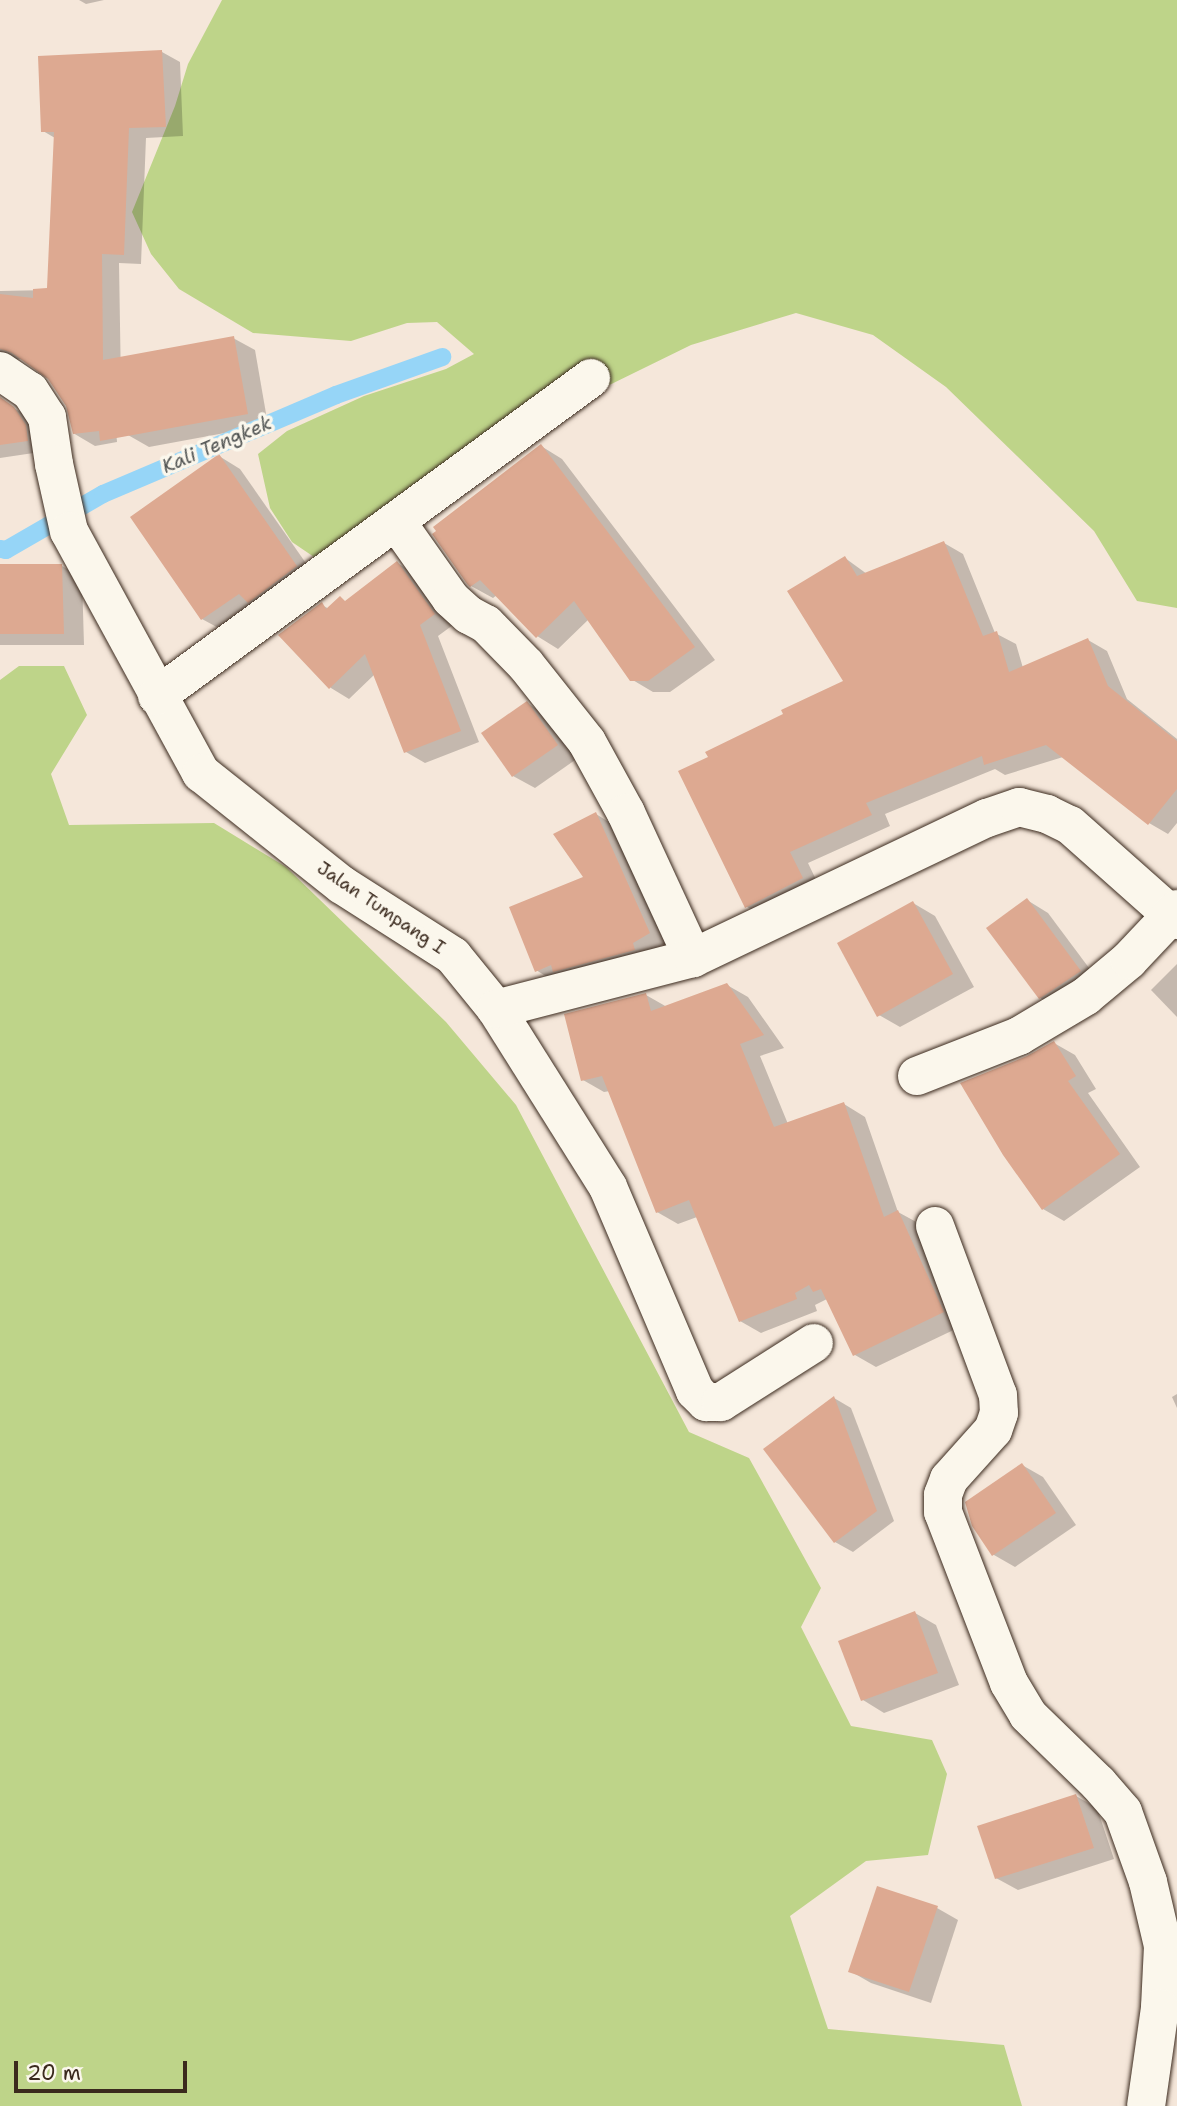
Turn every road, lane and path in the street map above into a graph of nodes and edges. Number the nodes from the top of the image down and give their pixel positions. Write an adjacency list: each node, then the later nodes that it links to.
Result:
1 (0, 371): 4 (street, Jalan Tumpang I)
2 (591, 378): 3 (street)
3 (396, 522): 4 (street); 6 (street)
4 (157, 696): 7 (street, Jalan Tumpang I)
5 (1175, 915): 6 (street); 8 (street)
6 (693, 958): 7 (street)
7 (496, 1009): 10 (street, Jalan Tumpang I)
8 (917, 1076)
9 (935, 1226): 11 (street)
10 (814, 1343)
11 (1146, 2106)

